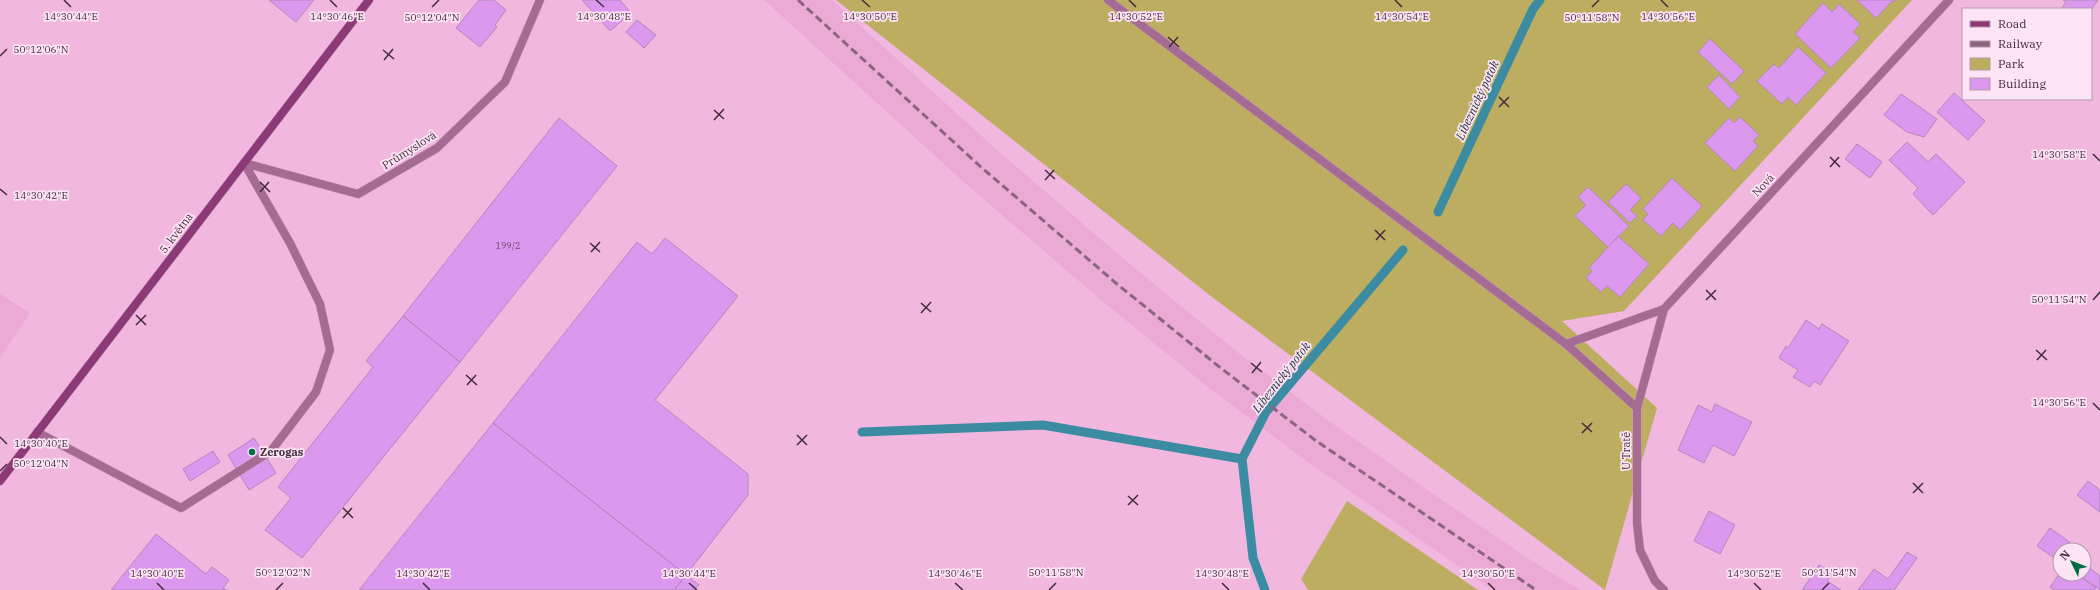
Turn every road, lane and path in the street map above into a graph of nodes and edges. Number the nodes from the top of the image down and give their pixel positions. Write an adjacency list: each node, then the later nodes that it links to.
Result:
1 (369, 0): 5 (main road, 5. května)
2 (540, 0): 5 (street, Průmyslová)
3 (1108, 0): 7 (street)
4 (1949, 0): 6 (street, Nová)
5 (244, 163): 9 (main road, 5. května); 9 (street)
6 (1664, 309): 7 (street, Nová); 8 (street, U Tratě)
7 (1566, 344): 8 (street)
8 (1637, 408): 11 (street, U Tratě)
9 (37, 432): 10 (main road, 5. května)
10 (0, 481)
11 (1664, 590)

